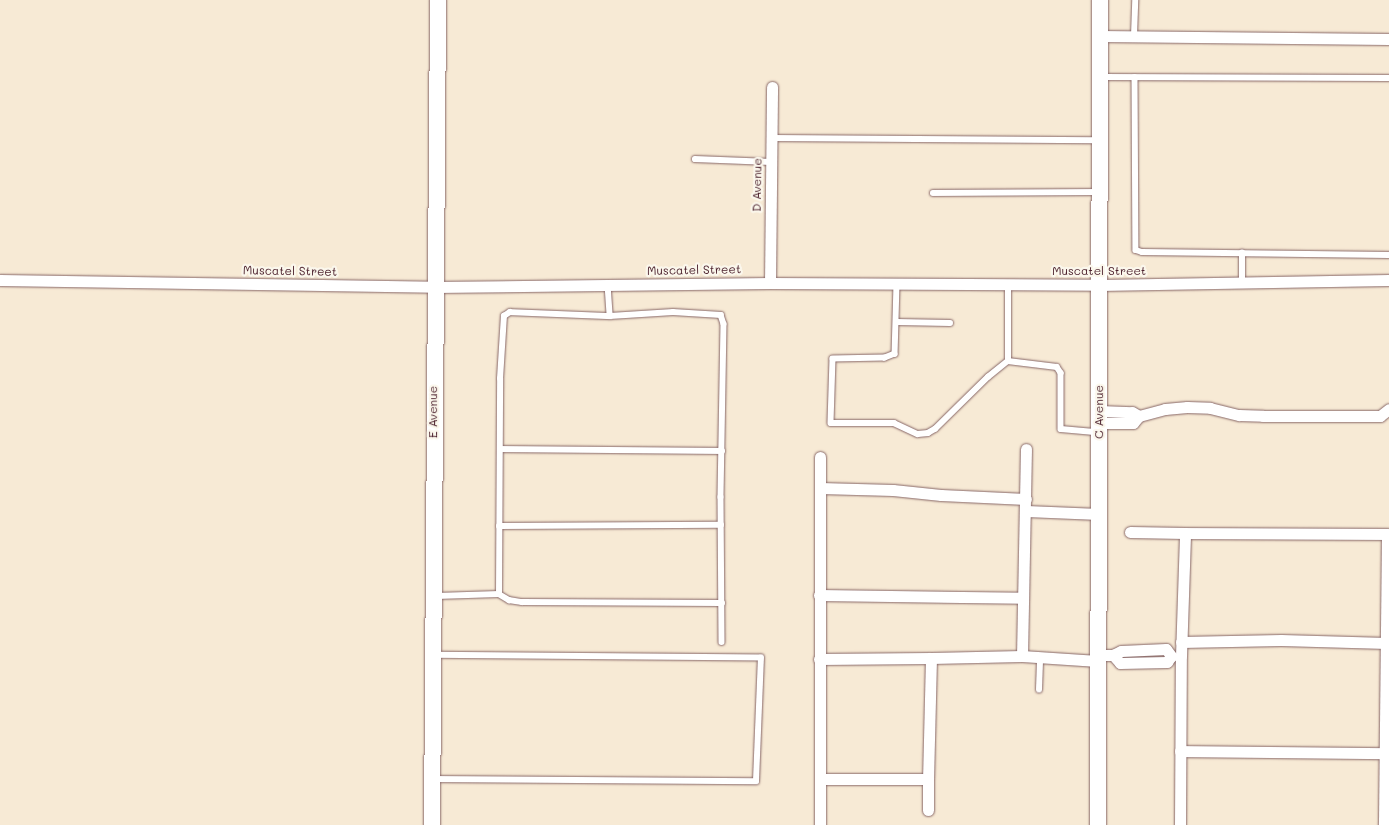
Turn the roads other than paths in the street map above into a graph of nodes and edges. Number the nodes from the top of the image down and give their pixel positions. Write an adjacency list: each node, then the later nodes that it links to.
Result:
1 (438, 0): 27 (street, E Avenue)
2 (1100, 0): 4 (street, C Avenue)
3 (1135, 0): 5 (lane)
4 (1100, 36): 5 (street); 7 (street, C Avenue)
5 (1134, 36): 6 (street)
6 (1389, 39)
7 (1100, 77): 8 (lane); 12 (street, C Avenue)
8 (1135, 77): 9 (lane); 17 (lane)
9 (1389, 78)
10 (772, 87): 11 (street, D Avenue)
11 (771, 138): 12 (lane); 14 (street, D Avenue)
12 (1099, 141): 15 (street, C Avenue)
13 (695, 159): 14 (lane)
14 (771, 162): 22 (street, D Avenue)
15 (1099, 192): 16 (lane); 26 (street, C Avenue)
16 (933, 193)
17 (1242, 253): 18 (lane); 21 (lane)
18 (1389, 255)
19 (0, 280): 27 (street, Muscatel Street)
20 (1389, 280): 21 (street, Muscatel Street)
21 (1242, 282): 26 (street, Muscatel Street)
22 (770, 283): 23 (street, Muscatel Street); 25 (street, Muscatel Street)
23 (897, 284): 24 (street, Muscatel Street); 29 (lane)
24 (1008, 284): 26 (street, Muscatel Street); 31 (lane)
25 (608, 285): 27 (street, Muscatel Street); 28 (lane)
26 (1099, 285): 33 (street, C Avenue)
27 (434, 286): 47 (street, E Avenue)
28 (610, 316): 34 (lane); 36 (lane)
29 (897, 322): 30 (lane); 31 (lane)
30 (950, 323)
31 (1008, 361): 33 (lane)
32 (1389, 409): 33 (street)
33 (1099, 422): 40 (street, C Avenue)
34 (500, 449): 36 (lane); 42 (lane)
35 (1026, 449): 39 (street)
36 (722, 451): 41 (lane)
37 (820, 457): 38 (street)
38 (820, 488): 39 (street); 48 (street)
39 (1026, 505): 40 (street); 49 (street)
40 (1099, 514): 58 (street, C Avenue)
41 (721, 525): 42 (lane); 50 (lane)
42 (499, 526): 46 (lane)
43 (1130, 532): 44 (street)
44 (1185, 533): 45 (street); 52 (street)
45 (1388, 534): 53 (street)
46 (499, 594): 47 (lane); 50 (lane)
47 (433, 596): 54 (street, E Avenue)
48 (819, 596): 49 (street); 60 (street)
49 (1023, 598): 55 (street)
50 (722, 603): 51 (lane)
51 (722, 642)
52 (1181, 642): 53 (street); 56 (street)
53 (1386, 643): 63 (street)
54 (432, 655): 65 (street, E Avenue); 65 (lane)
55 (1022, 656): 57 (street); 59 (street)
56 (1176, 656): 58 (street); 62 (street)
57 (1040, 657): 58 (street); 61 (lane)
58 (1103, 657): 70 (street, C Avenue)
59 (932, 658): 60 (street); 64 (street)
60 (819, 659): 66 (street)
61 (1039, 690)
62 (1180, 751): 63 (street); 71 (street)
63 (1385, 753): 72 (street)
64 (928, 778): 66 (street); 67 (street)
65 (432, 779): 68 (street, E Avenue)
66 (820, 779): 69 (street)
67 (928, 810)
68 (432, 825)
69 (820, 825)
70 (1098, 825)
71 (1180, 825)
72 (1384, 825)

